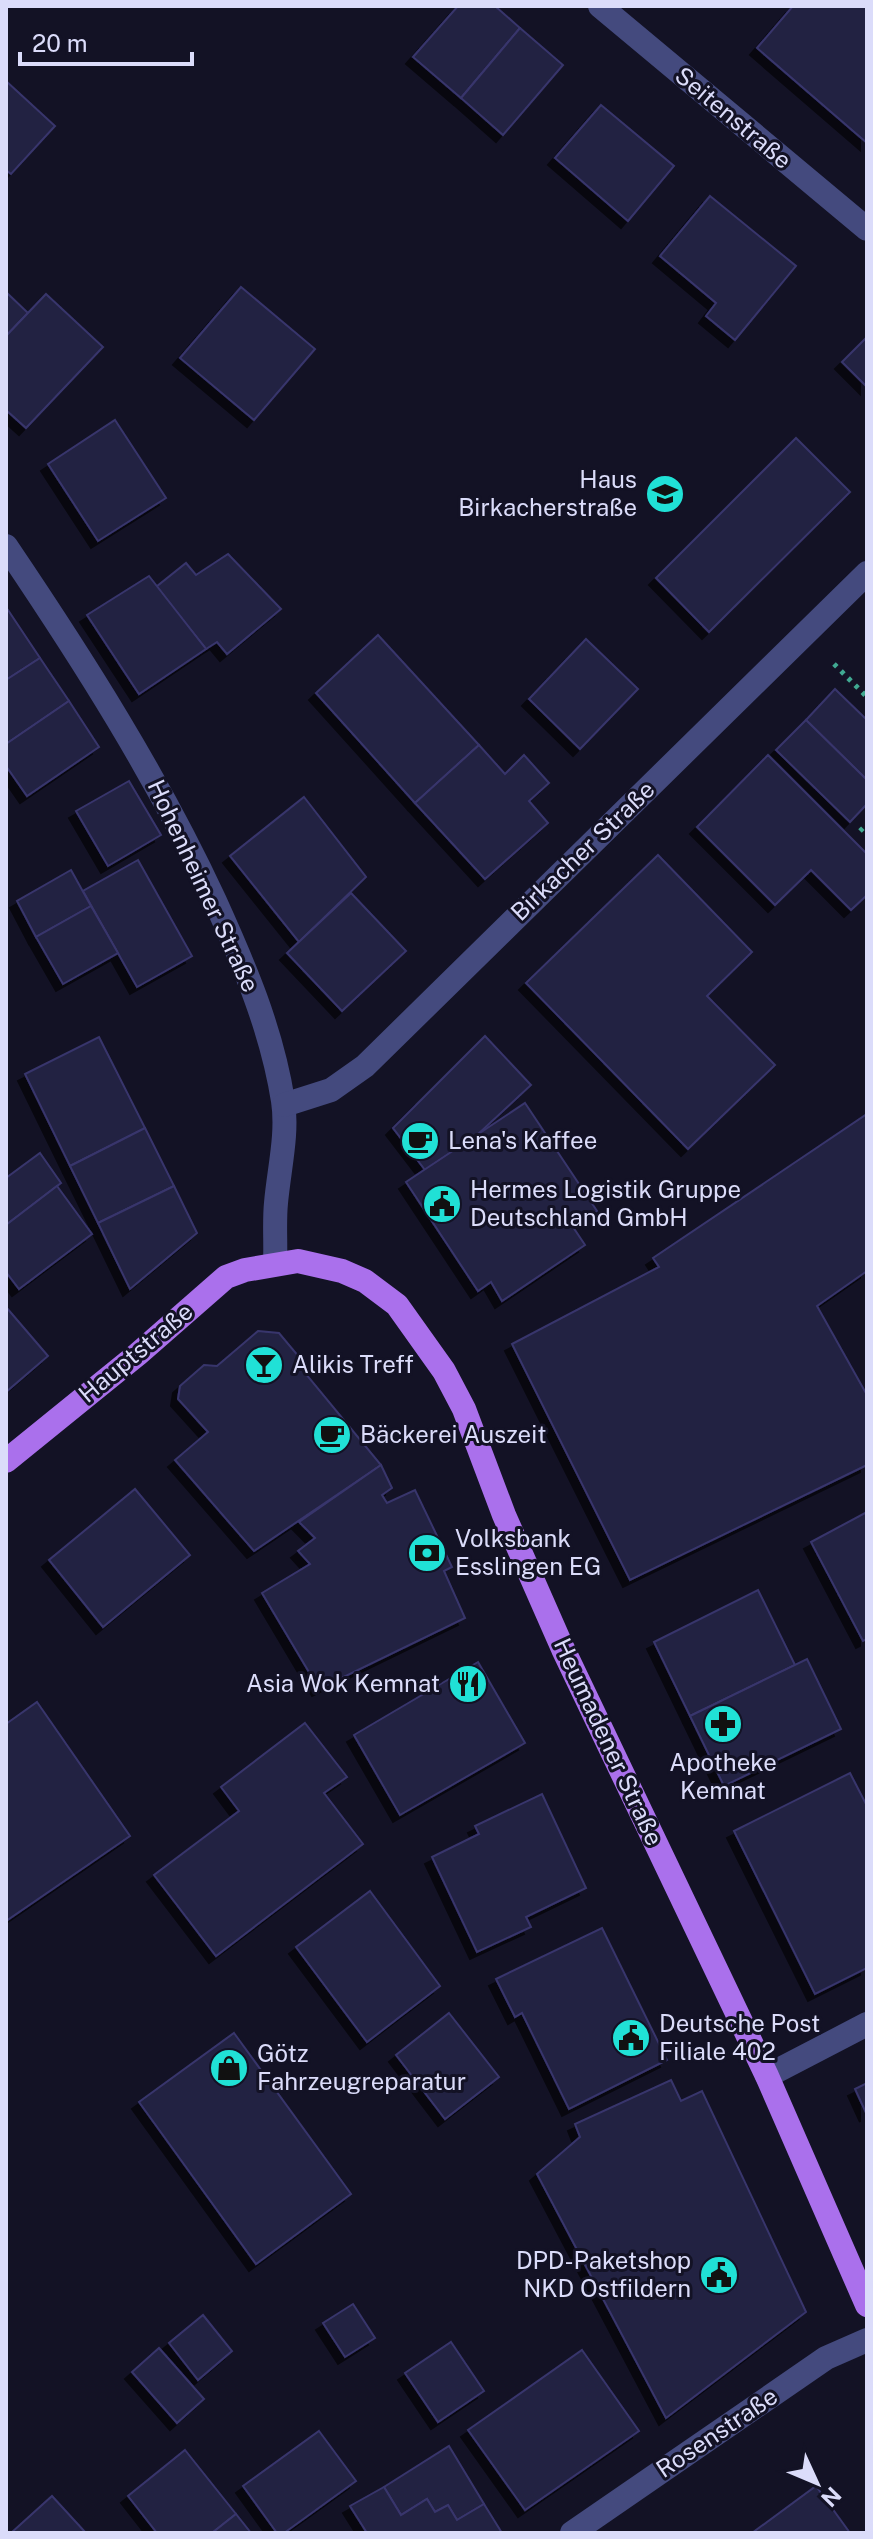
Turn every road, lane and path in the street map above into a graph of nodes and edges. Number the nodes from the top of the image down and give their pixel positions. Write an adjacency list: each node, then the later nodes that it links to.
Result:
1 (600, 6): 2 (street, Seitenstraße)
2 (867, 229)
3 (6, 546): 7 (street, Hohenheimer Straße)
4 (867, 573): 7 (street, Birkacher Straße)
5 (867, 824): 6 (path)
6 (860, 831)
7 (284, 1105): 8 (street, Hohenheimer Straße)
8 (275, 1263): 9 (main road, Hauptstraße); 11 (main road, Heumadener Straße)
9 (6, 1461)
10 (867, 2024): 11 (street)
11 (767, 2076): 12 (main road, Heumadener Straße)
12 (867, 2305)
13 (867, 2340): 14 (street, Rosenstraße)
14 (572, 2533)

